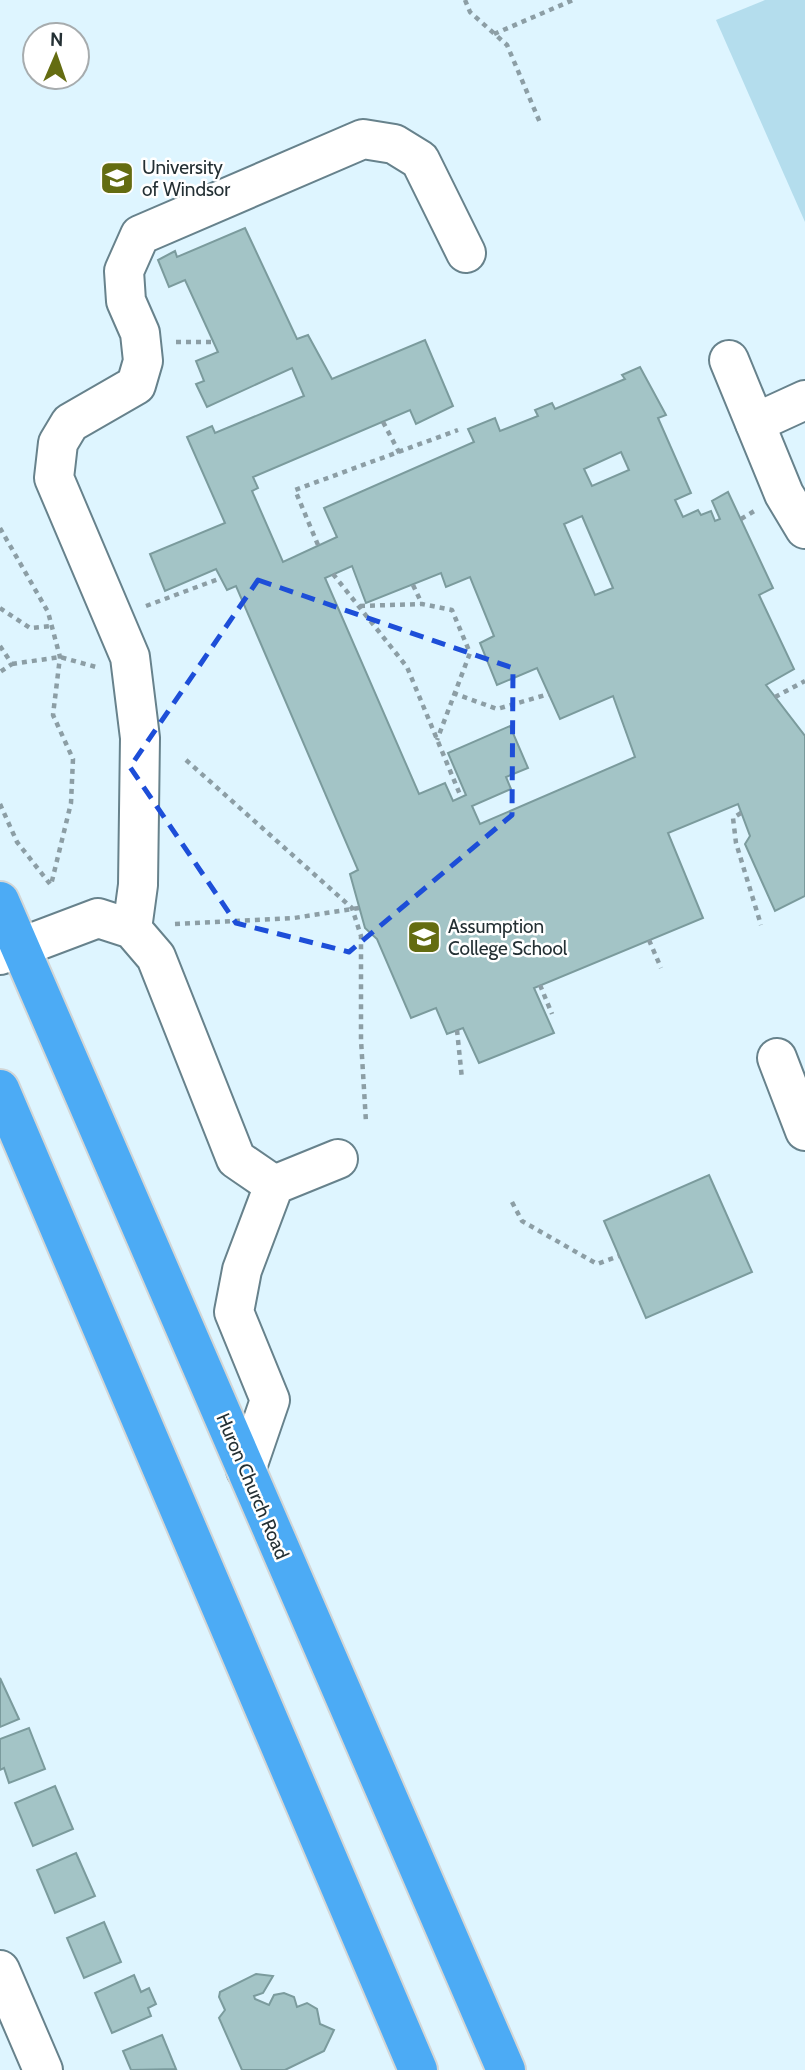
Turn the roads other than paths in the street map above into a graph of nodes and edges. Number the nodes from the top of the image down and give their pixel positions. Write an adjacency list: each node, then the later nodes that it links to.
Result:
1 (466, 253): 7 (street)
2 (729, 359): 4 (street)
3 (805, 401): 4 (street)
4 (755, 424): 5 (street)
5 (805, 529)
6 (0, 901): 8 (highway, Huron Church Road)
7 (132, 929): 8 (street); 13 (street)
8 (10, 951): 14 (highway, Huron Church Road)
9 (777, 1058): 11 (street)
10 (0, 1089): 17 (highway)
11 (805, 1131)
12 (338, 1159): 13 (street)
13 (274, 1185): 14 (street)
14 (246, 1470): 18 (highway, Huron Church Road)
15 (0, 1970): 16 (street)
16 (43, 2070)
17 (418, 2070)
18 (506, 2070)

